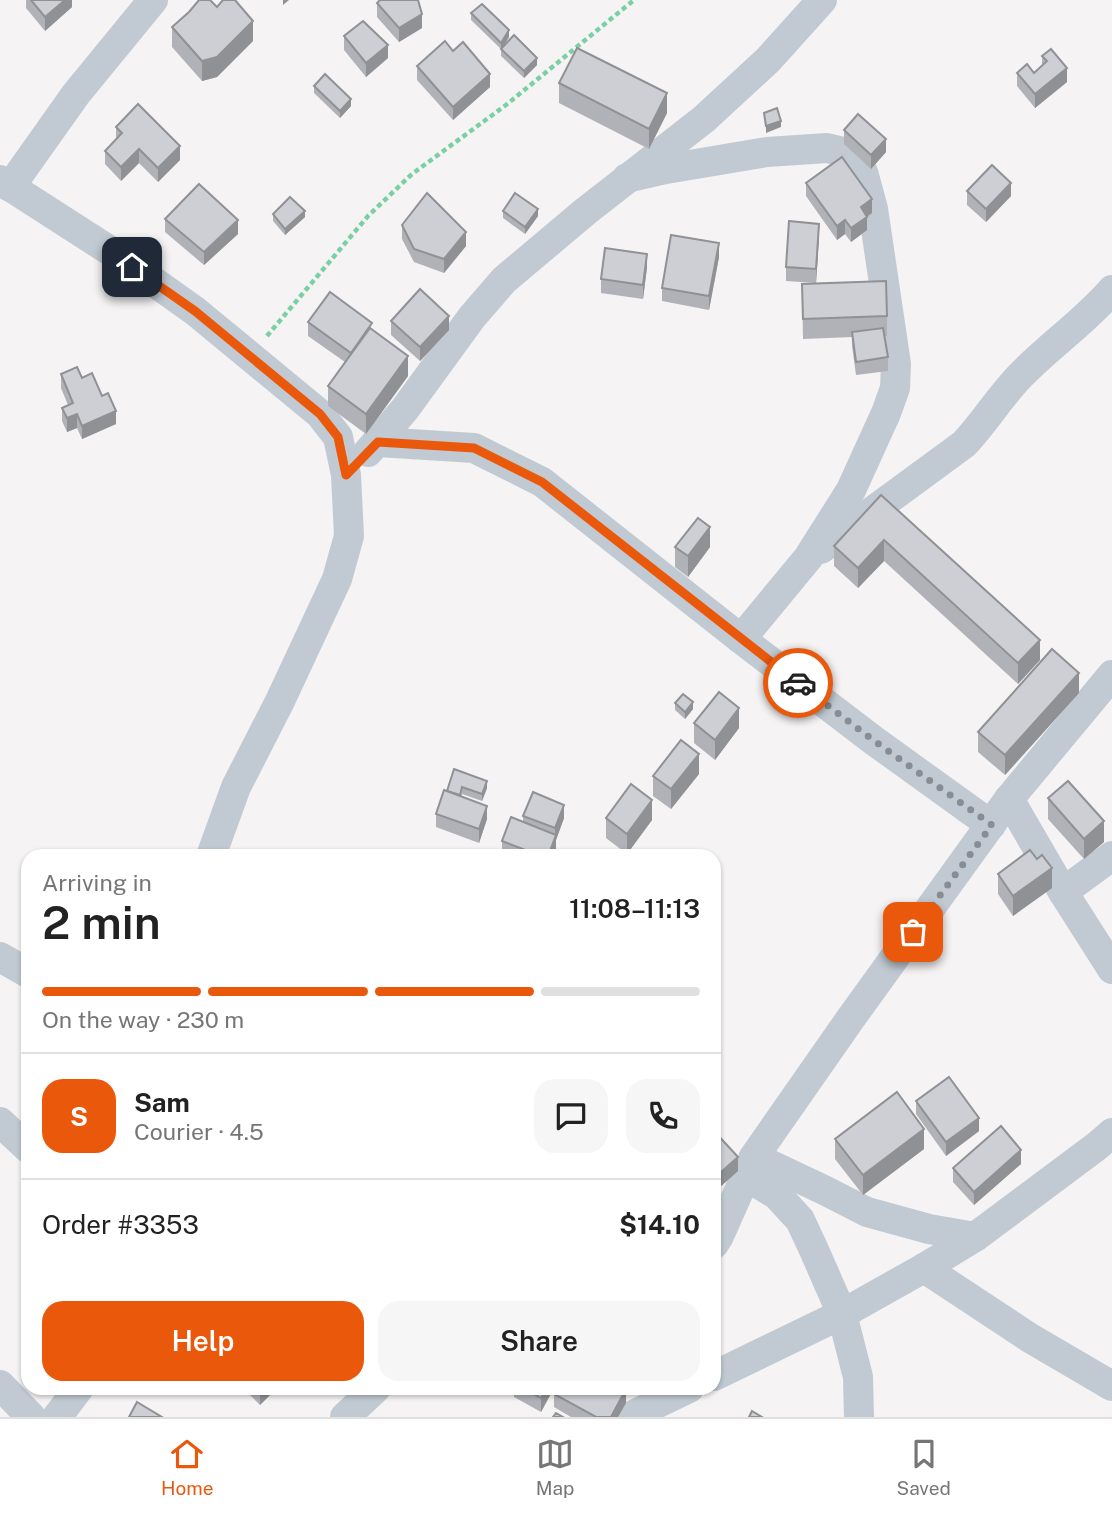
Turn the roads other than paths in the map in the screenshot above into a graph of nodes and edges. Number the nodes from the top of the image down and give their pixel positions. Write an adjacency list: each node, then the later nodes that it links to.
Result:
1 (822, 0): 3 (street)
2 (149, 2): 4 (street)
3 (627, 178): 6 (street); 8 (street)
4 (5, 183): 7 (street)
5 (1112, 290): 8 (street)
6 (378, 442): 7 (street); 9 (street)
7 (346, 475): 13 (street)
8 (808, 558): 9 (street)
9 (741, 639): 12 (street)
10 (1112, 675): 11 (street)
11 (1009, 799): 12 (street); 15 (street)
12 (992, 825): 22 (street)
13 (214, 849)
14 (1112, 856): 15 (street)
15 (1063, 892): 18 (street)
16 (0, 957): 17 (street)
17 (21, 969)
18 (1112, 969)
19 (0, 1122): 21 (street)
20 (1112, 1133): 24 (street)
21 (21, 1142)
22 (750, 1166): 23 (street); 24 (street); 26 (street)
23 (721, 1231)
24 (975, 1237): 25 (street)
25 (925, 1268): 26 (street); 29 (street)
26 (842, 1314): 27 (street); 37 (street)
27 (721, 1373)
28 (0, 1385): 34 (street)
29 (1112, 1386)
30 (74, 1395): 35 (street)
31 (369, 1395): 36 (street)
32 (668, 1395): 33 (street)
33 (632, 1407)
34 (31, 1417)
35 (57, 1417)
36 (345, 1417)
37 (859, 1417)

